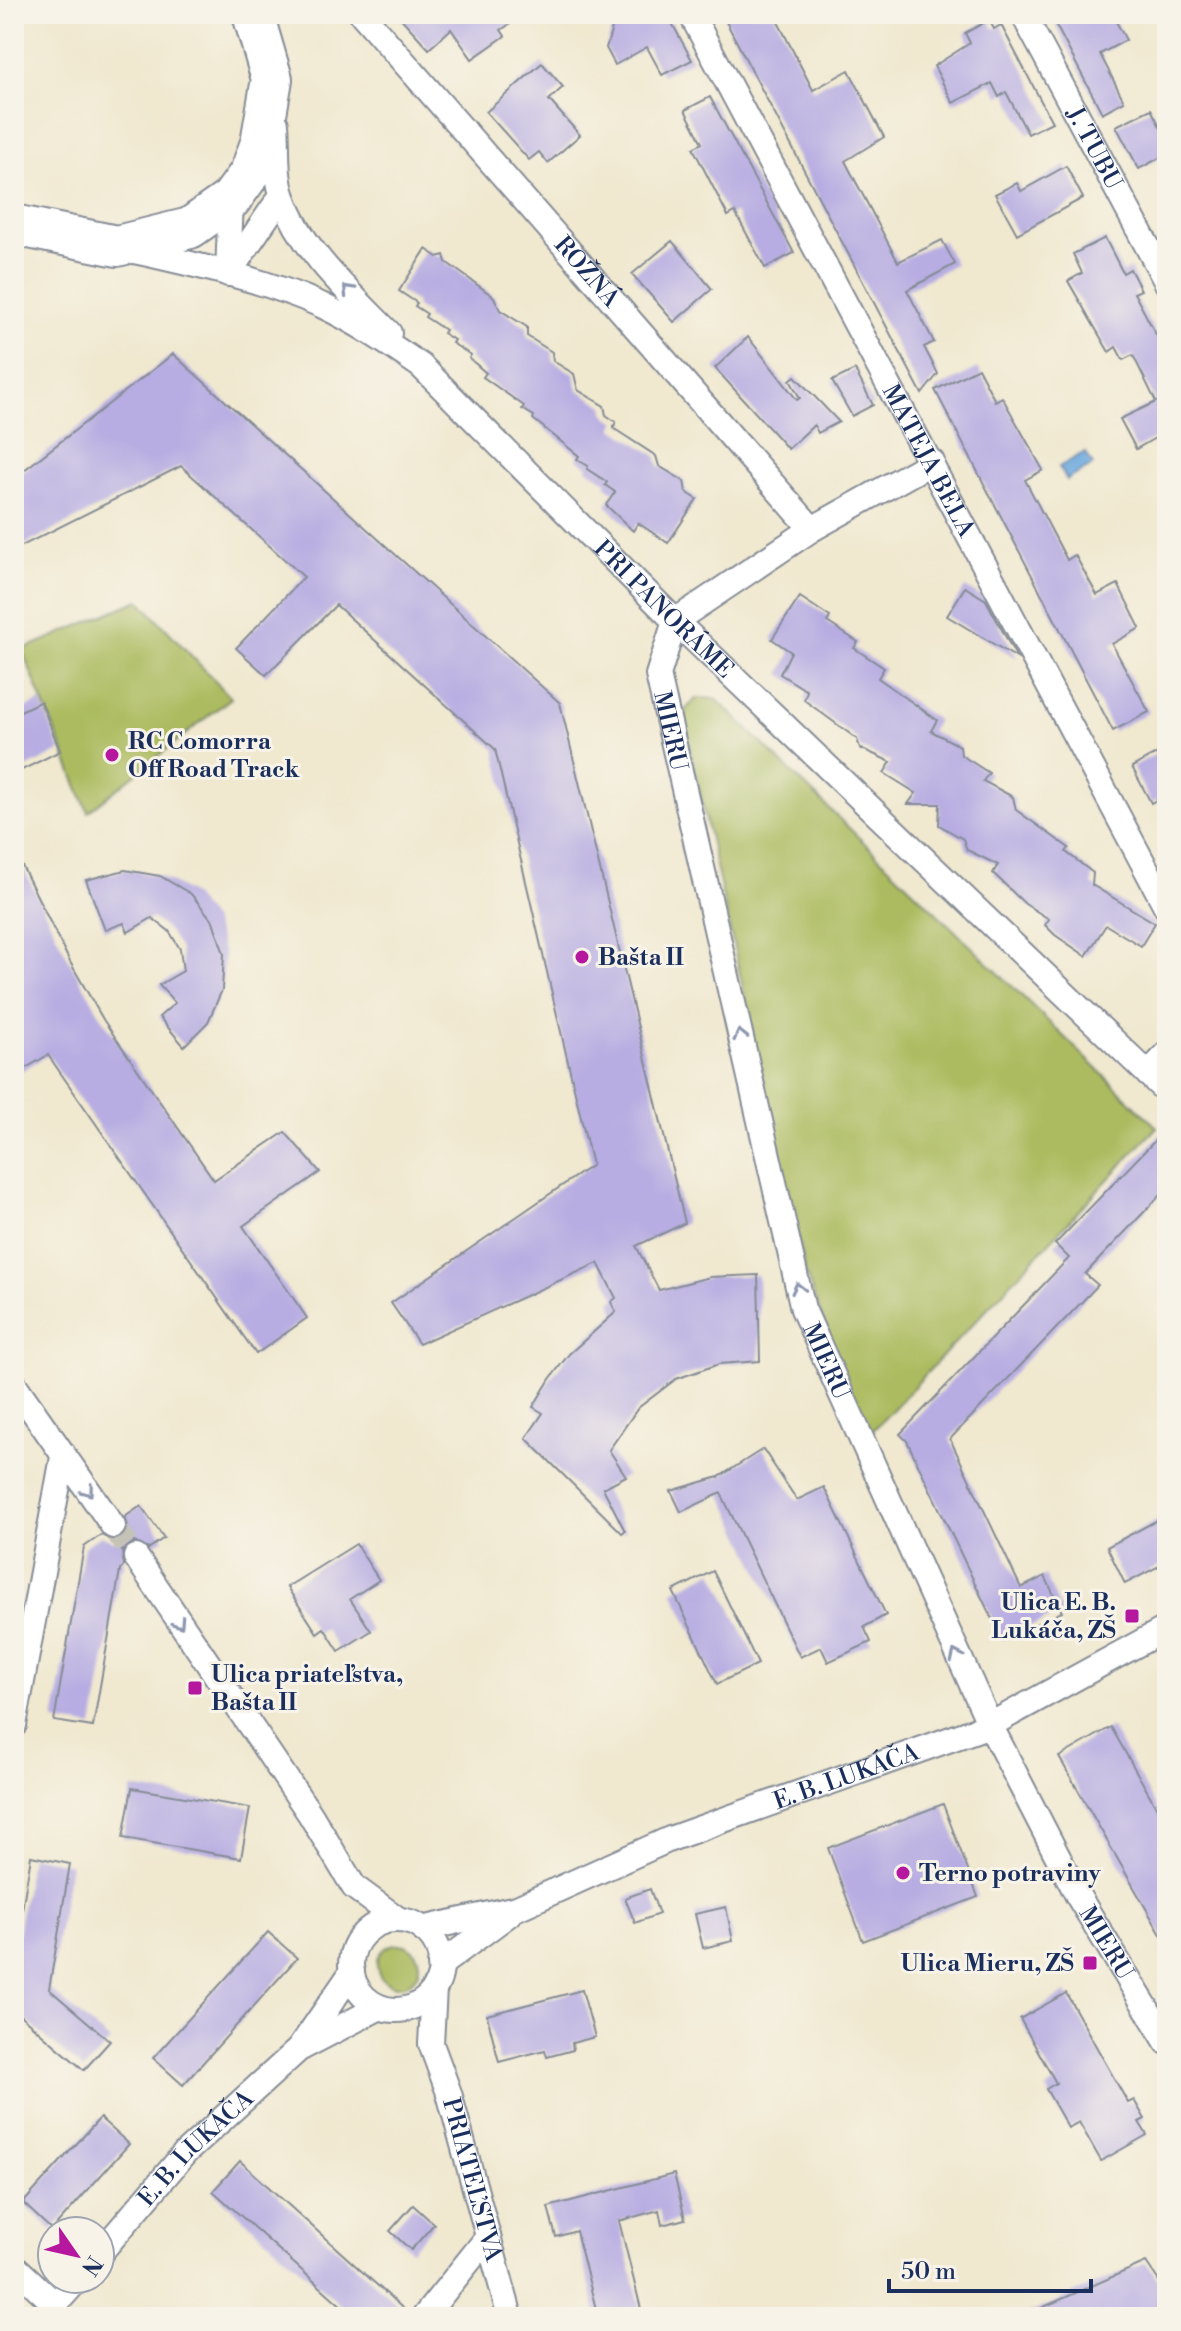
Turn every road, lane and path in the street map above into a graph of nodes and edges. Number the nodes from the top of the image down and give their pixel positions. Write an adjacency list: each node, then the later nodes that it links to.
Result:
1 (253, 14): 5 (main road)
2 (362, 14): 14 (street, ROŽNÁ)
3 (691, 14): 13 (street, MATEJA BELA)
4 (1023, 14): 11 (street, J. TUBU)
5 (272, 79): 6 (street); 7 (main road)
6 (282, 195): 10 (street); 12 (street, one-way to 6)
7 (231, 199): 9 (main road); 10 (street)
8 (14, 225): 9 (main road)
9 (117, 246): 10 (street, PRI PANORÁME)
10 (228, 274): 12 (street, PRI PANORÁME)
11 (1167, 283)
12 (421, 366): 15 (street, PRI PANORÁME)
13 (932, 462): 14 (street); 16 (street, MATEJA BELA)
14 (812, 529): 15 (street)
15 (675, 621): 18 (street, PRI PANORÁME); 26 (street, MIERU, one-way to 15)
16 (1167, 908)
17 (1167, 1054): 18 (street)
18 (1148, 1074): 19 (street, PRI PANORÁME)
19 (1167, 1092)
20 (14, 1384): 21 (street)
21 (63, 1457): 22 (street, one-way to 22); 25 (street)
22 (113, 1526)
23 (136, 1557): 27 (street, one-way to 27)
24 (1167, 1628): 26 (street, E. B. LUKÁČA)
25 (14, 1725)
26 (990, 1725): 28 (street, E. B. LUKÁČA); 35 (street, MIERU)
27 (354, 1887): 29 (street); 31 (street)
28 (517, 1908): 30 (street, E. B. LUKÁČA); 33 (street, E. B. LUKÁČA)
29 (399, 1920): 30 (street); 31 (street)
30 (422, 1929): 33 (street)
31 (356, 1944): 32 (street)
32 (352, 1972): 34 (street); 37 (street, E. B. LUKÁČA)
33 (437, 1977): 34 (street); 36 (street, PRIATEĽSTVA)
34 (384, 2008): 36 (street); 37 (street, E. B. LUKÁČA)
35 (1167, 2042)
36 (431, 2044): 39 (street, PRIATEĽSTVA)
37 (299, 2049): 38 (street, E. B. LUKÁČA)
38 (116, 2234)
39 (488, 2237): 43 (street); 44 (street, PRIATEĽSTVA)
40 (14, 2266): 42 (street)
41 (64, 2295): 42 (street)
42 (50, 2311)
43 (424, 2317)
44 (510, 2317)

